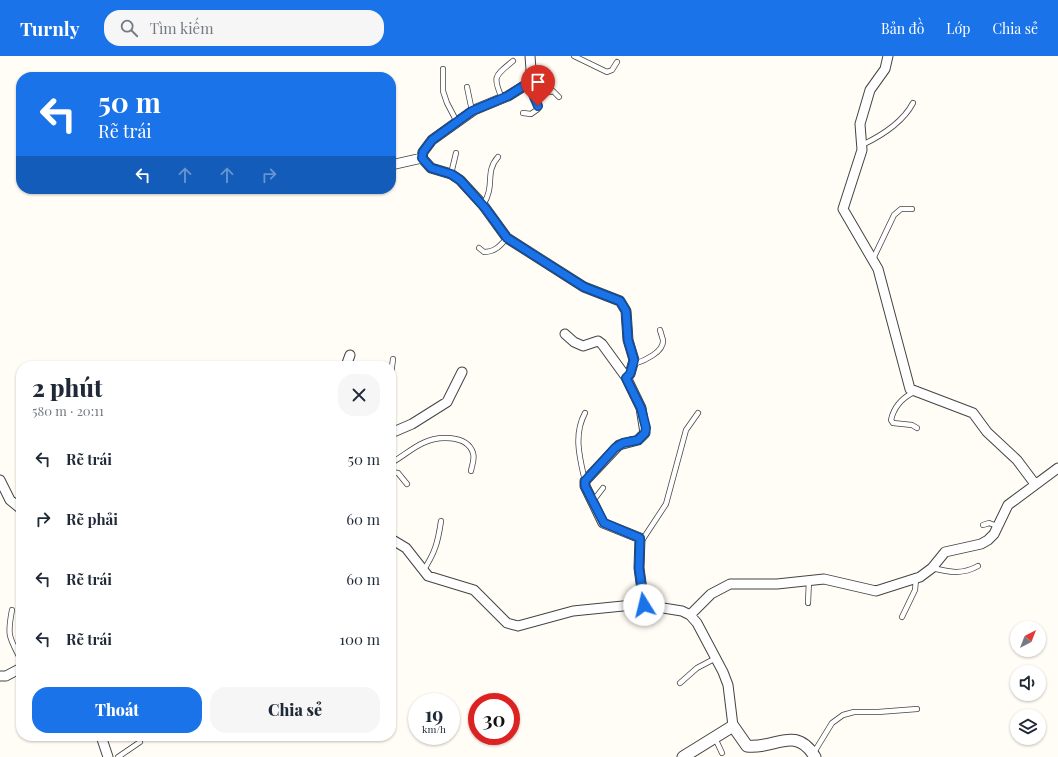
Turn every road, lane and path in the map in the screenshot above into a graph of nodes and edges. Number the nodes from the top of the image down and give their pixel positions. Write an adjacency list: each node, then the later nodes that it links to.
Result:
1 (530, 56): 7 (street)
2 (574, 56): 5 (lane)
3 (888, 56): 16 (street)
4 (513, 61): 11 (lane)
5 (616, 62)
6 (443, 69): 15 (lane)
7 (528, 83): 9 (lane); 11 (street)
8 (467, 87): 13 (lane)
9 (535, 95): 10 (lane); 14 (lane)
10 (559, 97)
11 (502, 98): 13 (street)
12 (913, 103): 16 (lane)
13 (472, 111): 15 (street)
14 (523, 112)
15 (457, 122): 19 (street)
16 (862, 145): 26 (street)
17 (456, 153): 21 (lane)
18 (498, 157): 22 (lane)
19 (422, 158): 20 (street); 21 (street)
20 (396, 164)
21 (451, 174): 22 (street)
22 (483, 205): 24 (street)
23 (912, 209): 26 (lane)
24 (507, 238): 25 (lane); 31 (street)
25 (479, 248)
26 (873, 259): 34 (street)
27 (660, 330): 31 (lane)
28 (566, 334): 33 (street)
29 (350, 355): 30 (street)
30 (348, 361)
31 (634, 364): 33 (street)
32 (462, 372): 38 (street)
33 (626, 378): 44 (street)
34 (914, 392): 37 (lane); 46 (street)
35 (698, 412): 54 (lane)
36 (585, 414): 44 (lane)
37 (916, 428)
38 (396, 430)
39 (396, 460): 41 (lane)
40 (1058, 468): 46 (street)
41 (471, 471)
42 (396, 473): 45 (lane)
43 (0, 480): 49 (street)
44 (585, 481): 48 (street)
45 (407, 484)
46 (1035, 484): 52 (street)
47 (603, 488): 48 (lane)
48 (593, 500): 54 (street)
49 (16, 505)
50 (441, 521): 57 (lane)
51 (983, 524): 52 (lane)
52 (997, 526): 56 (street)
53 (396, 542): 57 (street)
54 (641, 542): 61 (street)
55 (978, 566): 56 (lane)
56 (932, 568): 58 (street)
57 (423, 570): 61 (street)
58 (916, 579): 59 (street); 64 (lane)
59 (809, 580): 60 (lane); 63 (street)
60 (808, 603)
61 (644, 605): 63 (street)
62 (12, 610): 65 (lane)
63 (690, 615): 66 (street)
64 (902, 617)
65 (16, 650)
66 (716, 658): 69 (lane); 71 (street)
67 (16, 671): 68 (street)
68 (0, 676)
69 (680, 683)
70 (918, 709): 77 (lane)
71 (734, 726): 72 (street); 77 (street)
72 (715, 738): 75 (lane); 76 (street)
73 (103, 741): 78 (street)
74 (140, 742): 79 (lane)
75 (722, 753)
76 (689, 755)
77 (814, 755)
78 (108, 757)
79 (118, 757)

